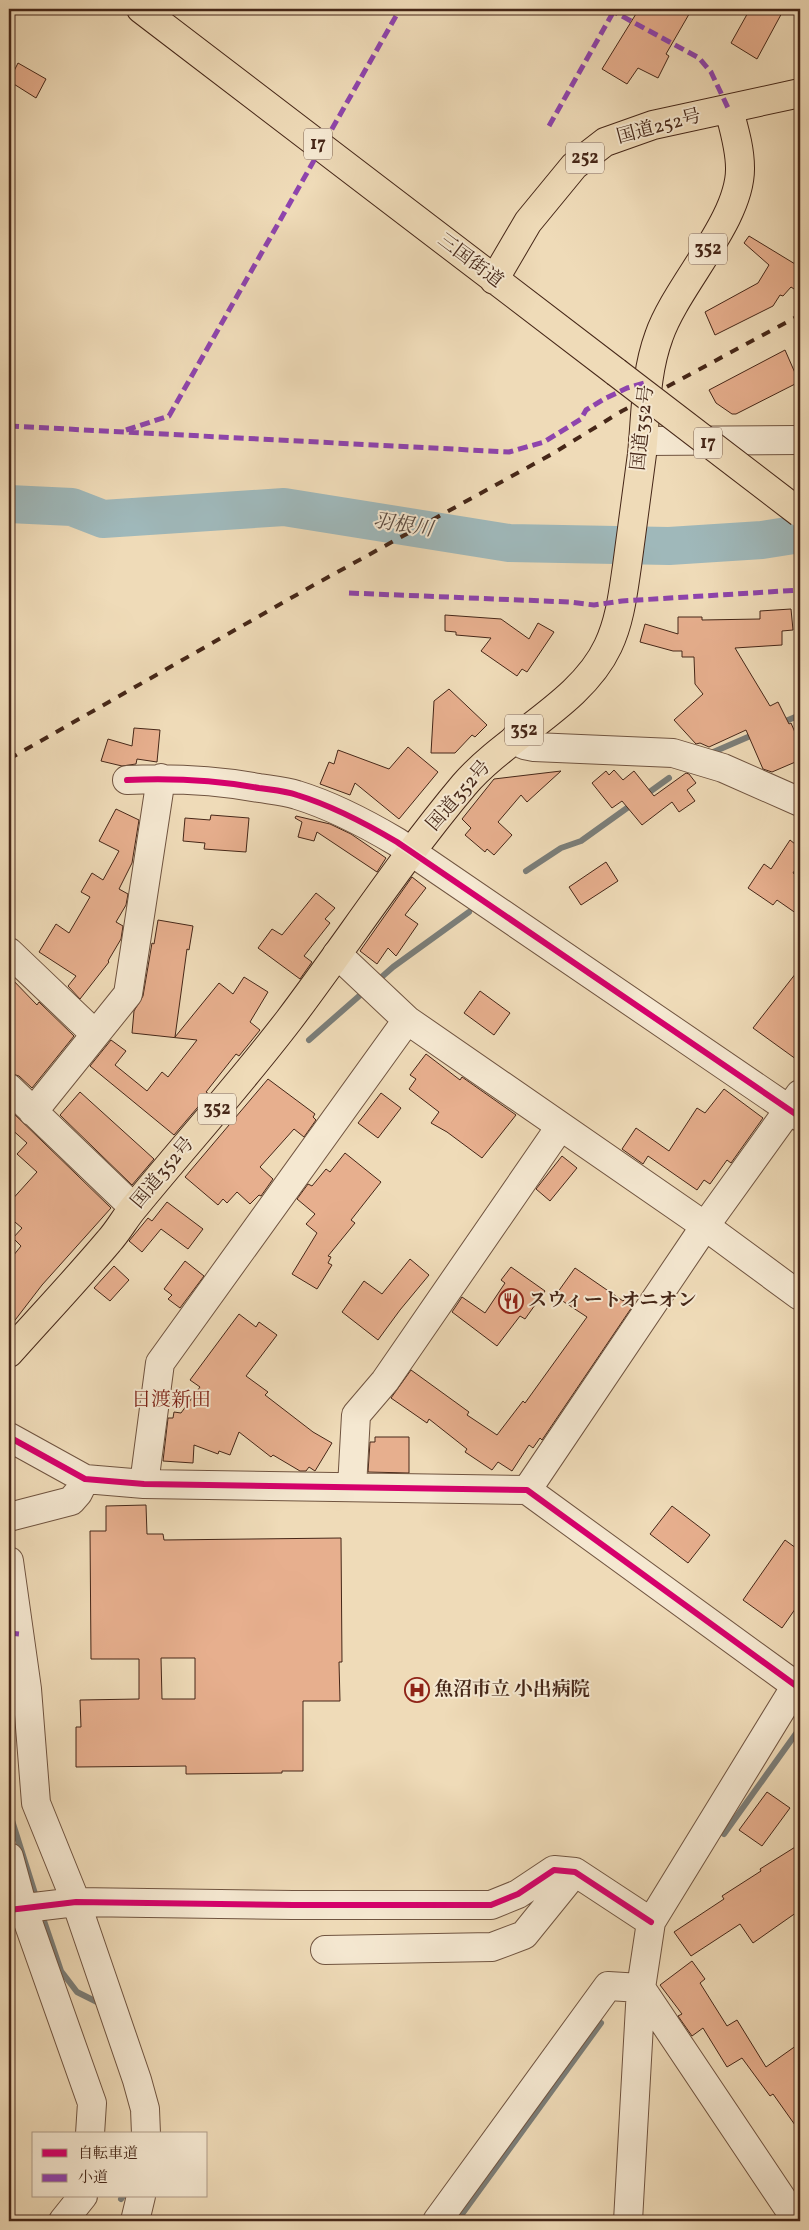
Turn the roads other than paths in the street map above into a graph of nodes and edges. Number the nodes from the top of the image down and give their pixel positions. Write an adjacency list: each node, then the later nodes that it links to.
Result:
1 (141, 9): 4 (highway, 三国街道 / 17)
2 (800, 93): 3 (highway, 国道252号 / 252)
3 (729, 110): 4 (highway, 国道252号 / 252); 6 (highway, 国道352号 / 352)
4 (494, 280): 7 (highway, 三国街道 / 17, bridge)
5 (800, 440): 6 (street)
6 (642, 448): 8 (highway, 国道352号 / 352)
7 (800, 513)
8 (516, 737): 11 (street); 12 (highway, 国道352号 / 352)
9 (161, 778): 10 (street); 12 (street); 16 (street)
10 (126, 780)
11 (800, 802)
12 (411, 854): 14 (highway, 国道352号 / 352); 18 (street)
13 (9, 952): 16 (street)
14 (337, 954): 15 (street); 21 (highway, 国道352号 / 352)
15 (407, 1020): 20 (street); 27 (street)
16 (95, 1034): 19 (street)
17 (9, 1088): 19 (street)
18 (796, 1106): 22 (street)
19 (33, 1112): 21 (street)
20 (560, 1127): 22 (street); 28 (street)
21 (133, 1207): 24 (highway, 国道352号 / 352)
22 (705, 1226): 23 (street); 29 (street)
23 (800, 1296)
24 (9, 1353)
25 (9, 1437): 26 (street)
26 (85, 1479): 27 (street); 30 (street)
27 (144, 1484): 28 (street)
28 (352, 1487): 29 (street)
29 (527, 1490): 32 (street)
30 (9, 1517)
31 (9, 1561): 35 (street)
32 (798, 1682): 37 (street)
33 (9, 1857): 36 (street)
34 (575, 1872): 35 (street); 37 (street); 38 (street)
35 (76, 1902): 36 (street); 41 (street)
36 (27, 1908): 40 (street)
37 (651, 1922): 39 (street)
38 (325, 1950)
39 (641, 1988): 46 (street); 47 (street); 48 (street)
40 (90, 2132)
41 (146, 2132)
42 (81, 2198): 44 (street)
43 (141, 2198): 45 (street)
44 (63, 2221)
45 (135, 2221)
46 (437, 2221)
47 (628, 2221)
48 (797, 2221)

